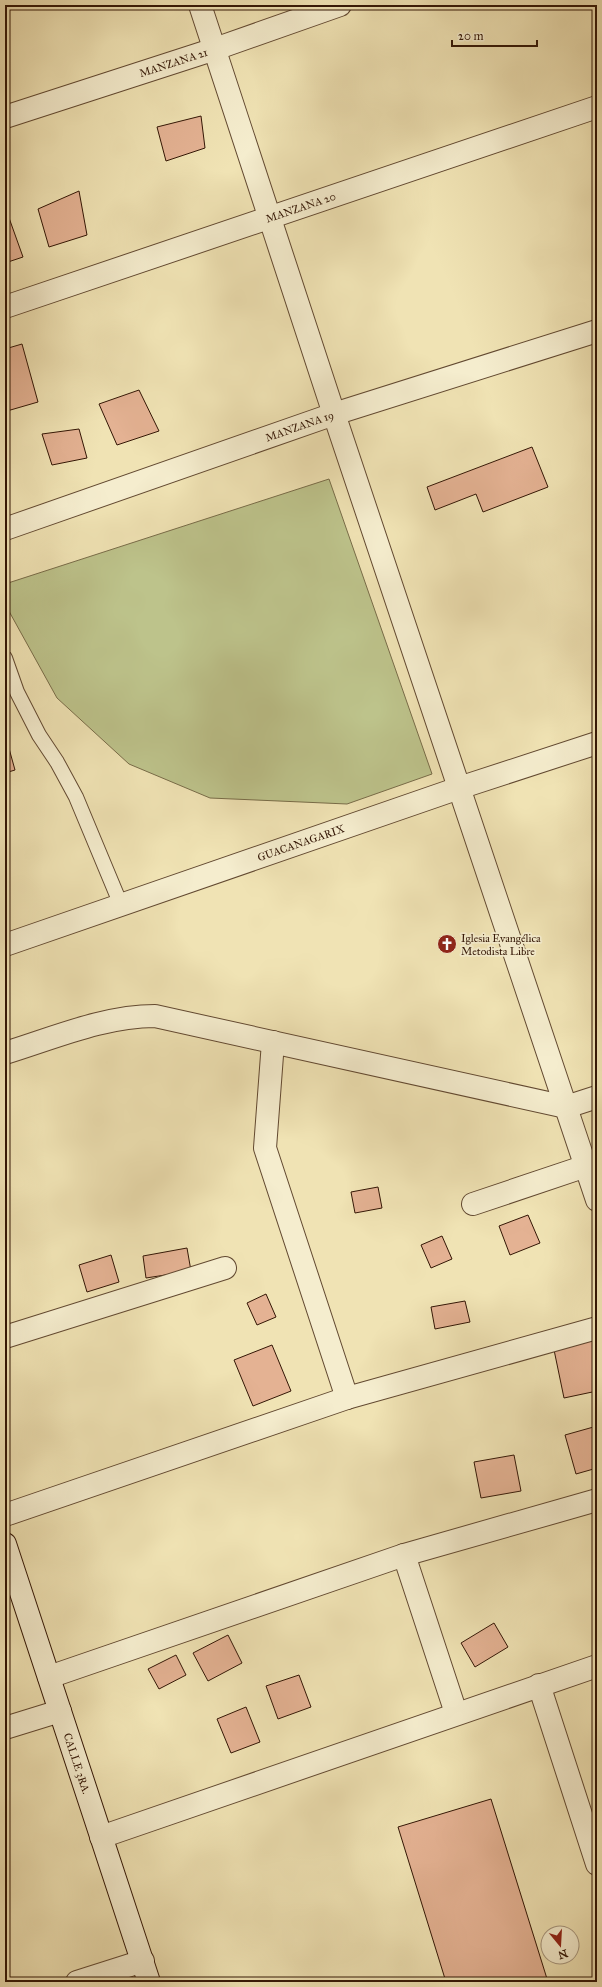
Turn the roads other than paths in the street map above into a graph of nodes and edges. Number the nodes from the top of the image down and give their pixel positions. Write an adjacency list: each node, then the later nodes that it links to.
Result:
1 (200, 5): 3 (street)
2 (340, 5): 3 (street, MANZANA 21)
3 (215, 48): 5 (street, MANZANA 21); 6 (street)
4 (597, 107): 6 (street, MANZANA 20)
5 (5, 117)
6 (271, 216): 7 (street, MANZANA 20); 9 (street)
7 (5, 307)
8 (597, 331): 9 (street, MANZANA 19)
9 (334, 414): 10 (street, MANZANA 19); 13 (street)
10 (5, 529)
11 (5, 658): 14 (lane)
12 (597, 743): 13 (street, GUACANAGARIX)
13 (459, 788): 14 (street, GUACANAGARIX); 19 (street)
14 (120, 905): 15 (street, GUACANAGARIX)
15 (5, 945)
16 (273, 1042): 17 (street); 19 (street); 26 (street)
17 (5, 1053)
18 (597, 1097): 19 (street)
19 (566, 1107): 20 (street)
20 (586, 1166): 21 (street); 22 (street)
21 (597, 1200)
22 (473, 1204)
23 (225, 1268): 25 (street)
24 (597, 1328): 26 (street)
25 (5, 1337)
26 (348, 1398): 28 (street)
27 (597, 1500): 30 (street)
28 (5, 1515)
29 (5, 1544): 32 (street, CALLE 3RA.)
30 (404, 1555): 32 (street); 35 (street)
31 (597, 1666): 33 (street)
32 (49, 1677): 34 (street, CALLE 3RA.)
33 (539, 1685): 35 (street); 38 (street)
34 (60, 1711): 36 (street); 37 (street, CALLE 3RA.)
35 (456, 1713): 37 (street)
36 (5, 1728)
37 (101, 1837): 39 (street, CALLE 3RA.)
38 (597, 1864)
39 (143, 1961): 40 (street); 41 (street, CALLE 3RA.)
40 (77, 1982)
41 (150, 1982)

